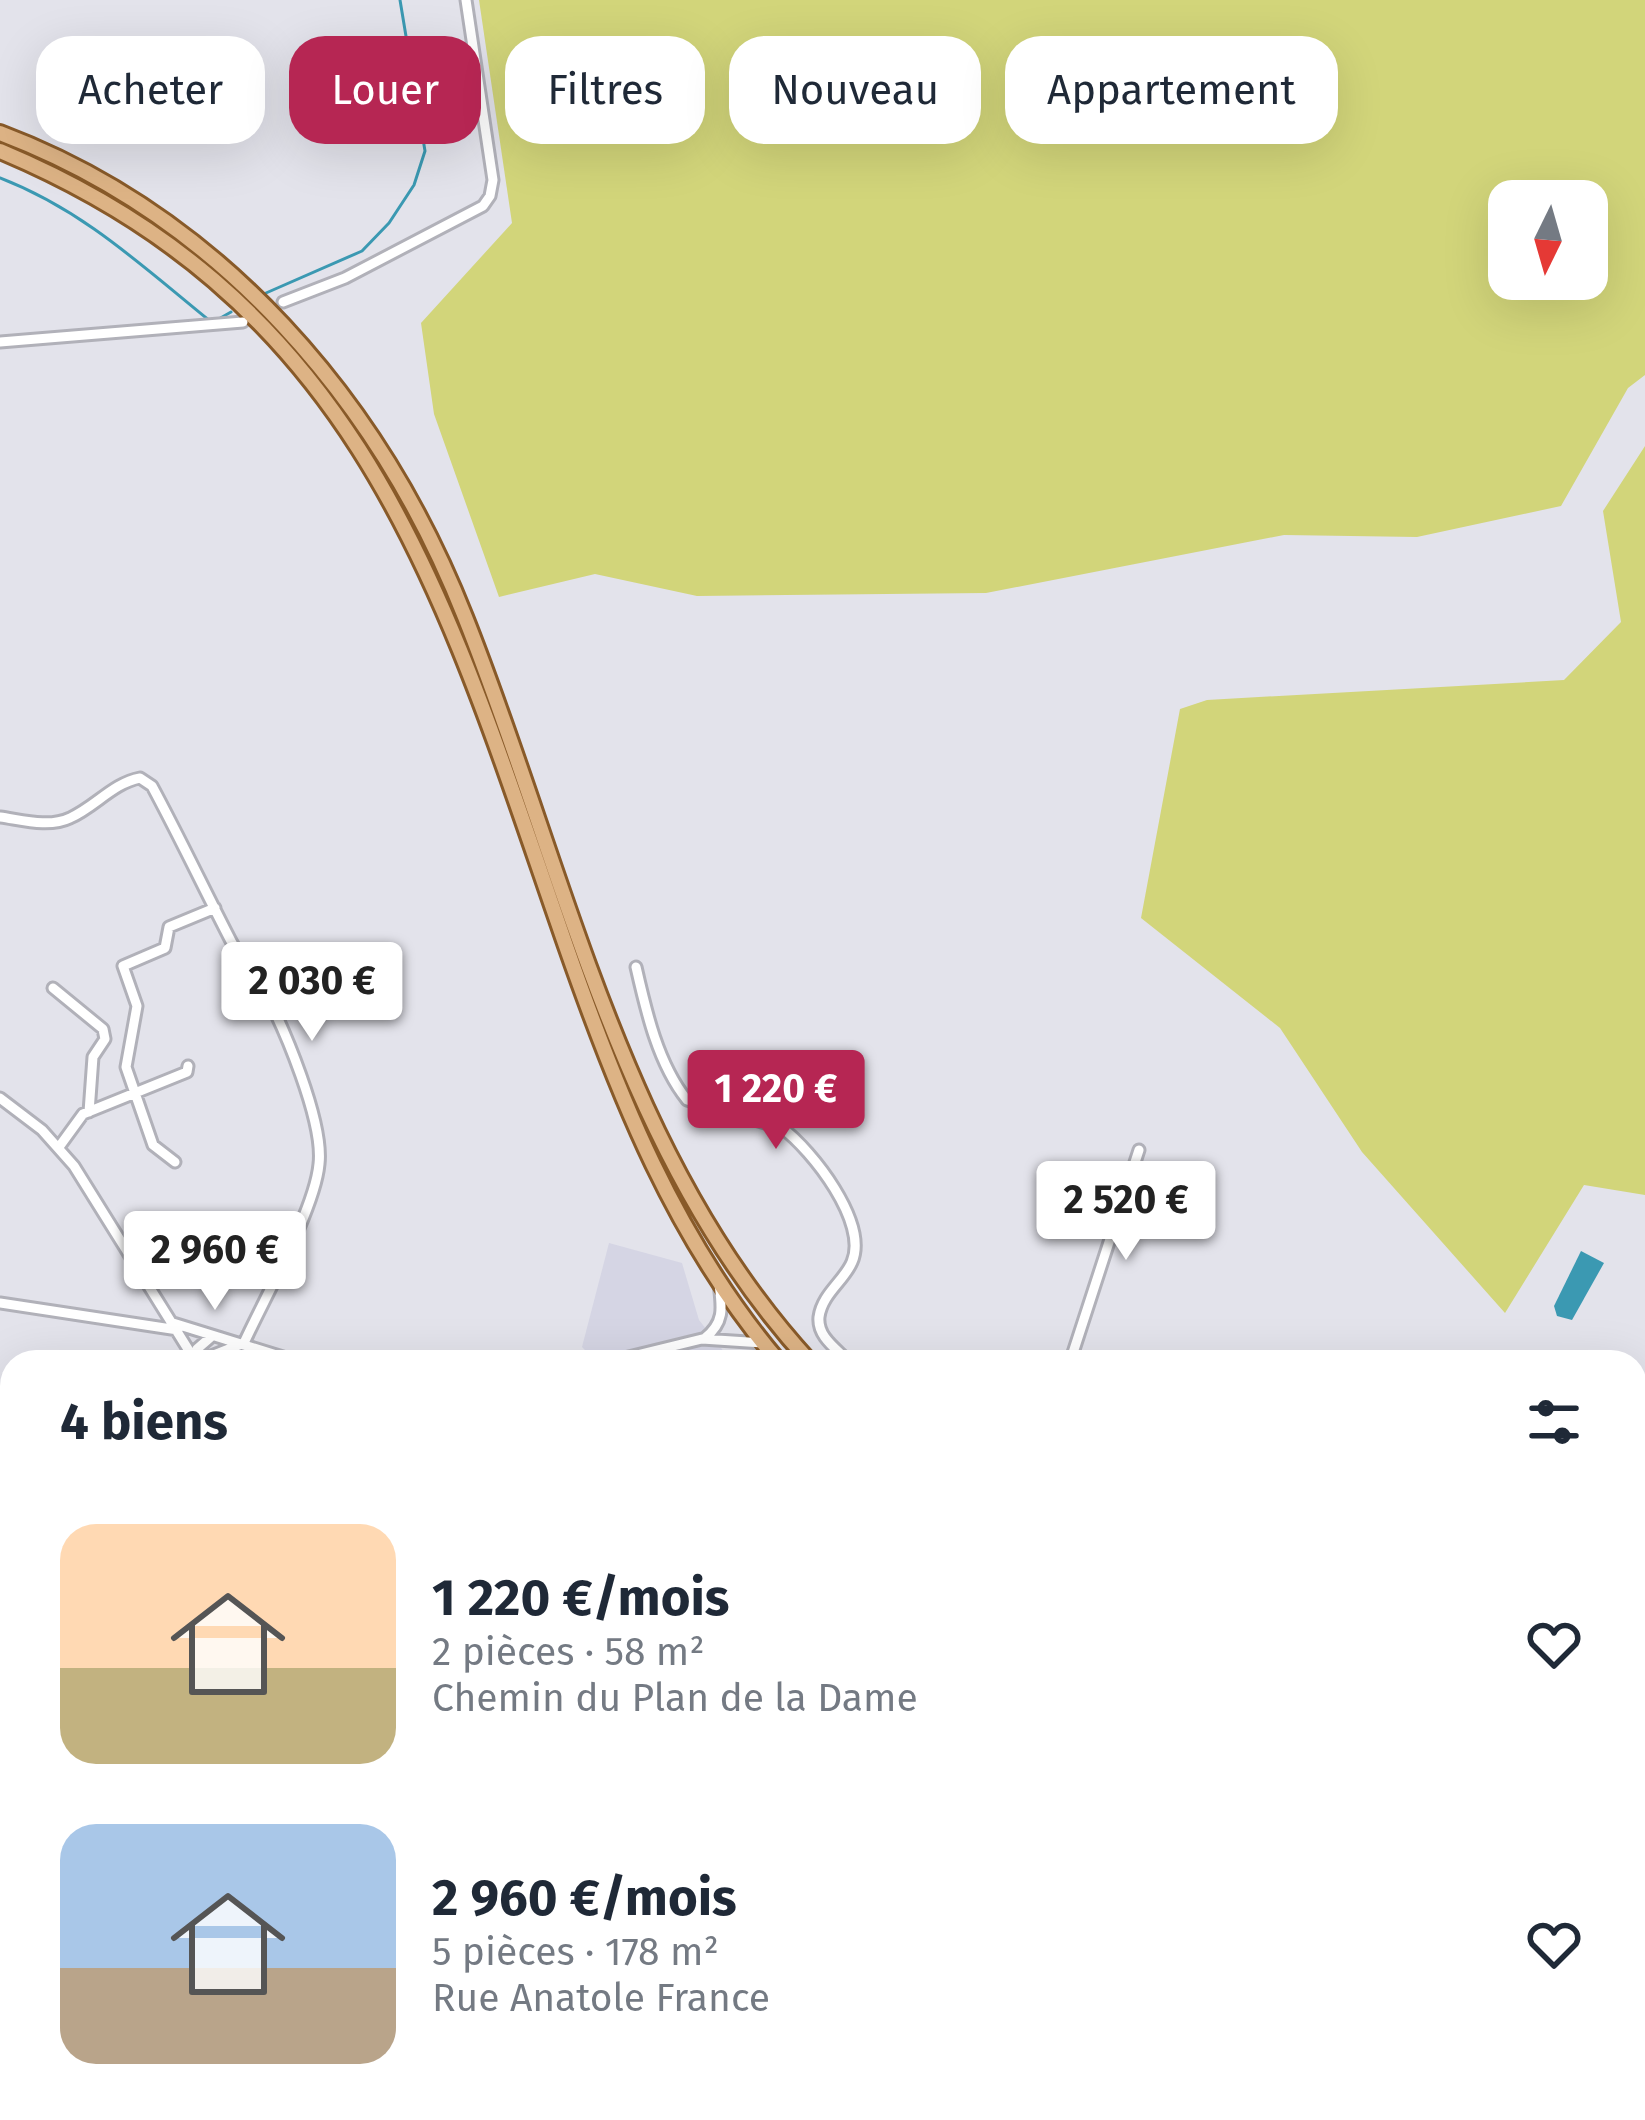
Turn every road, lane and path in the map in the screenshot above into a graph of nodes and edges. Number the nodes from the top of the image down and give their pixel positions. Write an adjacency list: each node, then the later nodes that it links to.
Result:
1 (466, 0): 4 (street)
2 (0, 133): 32 (main road)
3 (0, 151): 18 (main road)
4 (284, 302)
5 (243, 322): 6 (street)
6 (0, 342)
7 (0, 817): 8 (street)
8 (215, 908): 12 (street); 24 (street)
9 (636, 967): 33 (street)
10 (52, 988): 14 (street)
11 (188, 1066): 12 (street)
12 (137, 1095): 14 (street); 17 (street)
13 (0, 1098): 15 (street)
14 (89, 1112): 15 (street)
15 (59, 1147): 20 (street)
16 (1139, 1150): 34 (street)
17 (175, 1162)
18 (719, 1284): 23 (street); 25 (main road)
19 (0, 1303): 21 (street)
20 (174, 1323): 21 (street); 21 (street); 22 (street); 26 (street)
21 (154, 1326)
22 (212, 1336): 24 (street); 27 (street)
23 (702, 1339): 25 (street); 30 (street)
24 (244, 1343): 28 (street); 29 (street)
25 (763, 1343): 31 (main road)
26 (189, 1350)
27 (197, 1350)
28 (231, 1350)
29 (264, 1350)
30 (657, 1350)
31 (769, 1350)
32 (801, 1350)
33 (837, 1350)
34 (1074, 1350)

